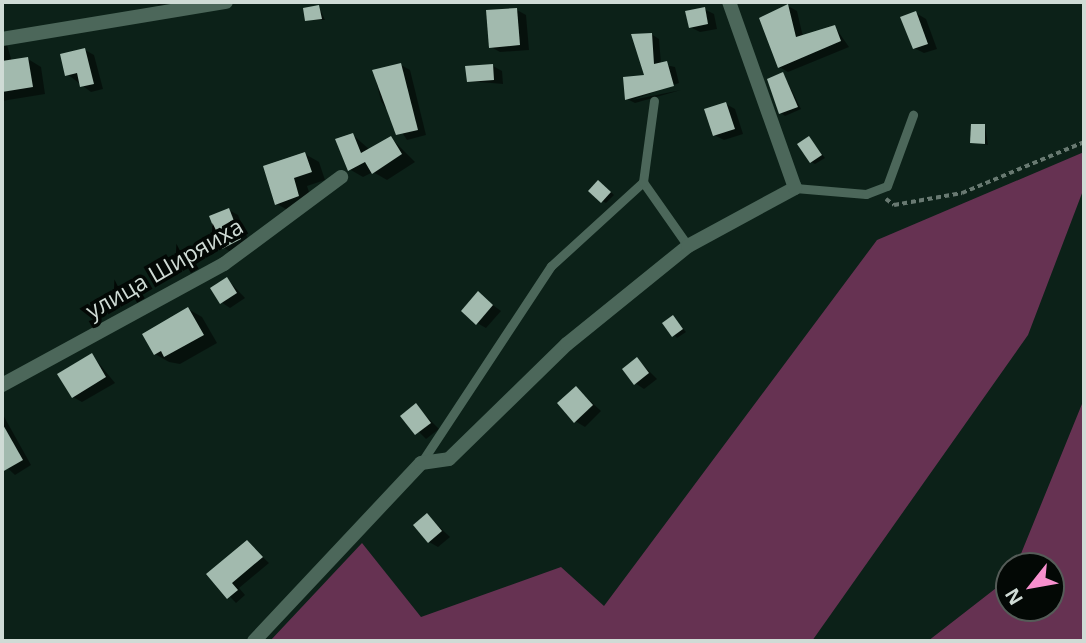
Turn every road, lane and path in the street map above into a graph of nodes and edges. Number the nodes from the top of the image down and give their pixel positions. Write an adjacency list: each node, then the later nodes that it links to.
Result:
1 (226, 2): 3 (street)
2 (729, 2): 9 (street)
3 (2, 39)
4 (654, 101): 8 (lane)
5 (913, 115): 10 (lane)
6 (1084, 142): 10 (path)
7 (341, 177): 12 (street, улица Ширяиха)
8 (643, 182): 11 (lane); 13 (lane)
9 (795, 188): 10 (lane); 11 (street)
10 (878, 192)
11 (688, 246): 13 (street)
12 (2, 386)
13 (421, 463): 14 (street)
14 (254, 641)

